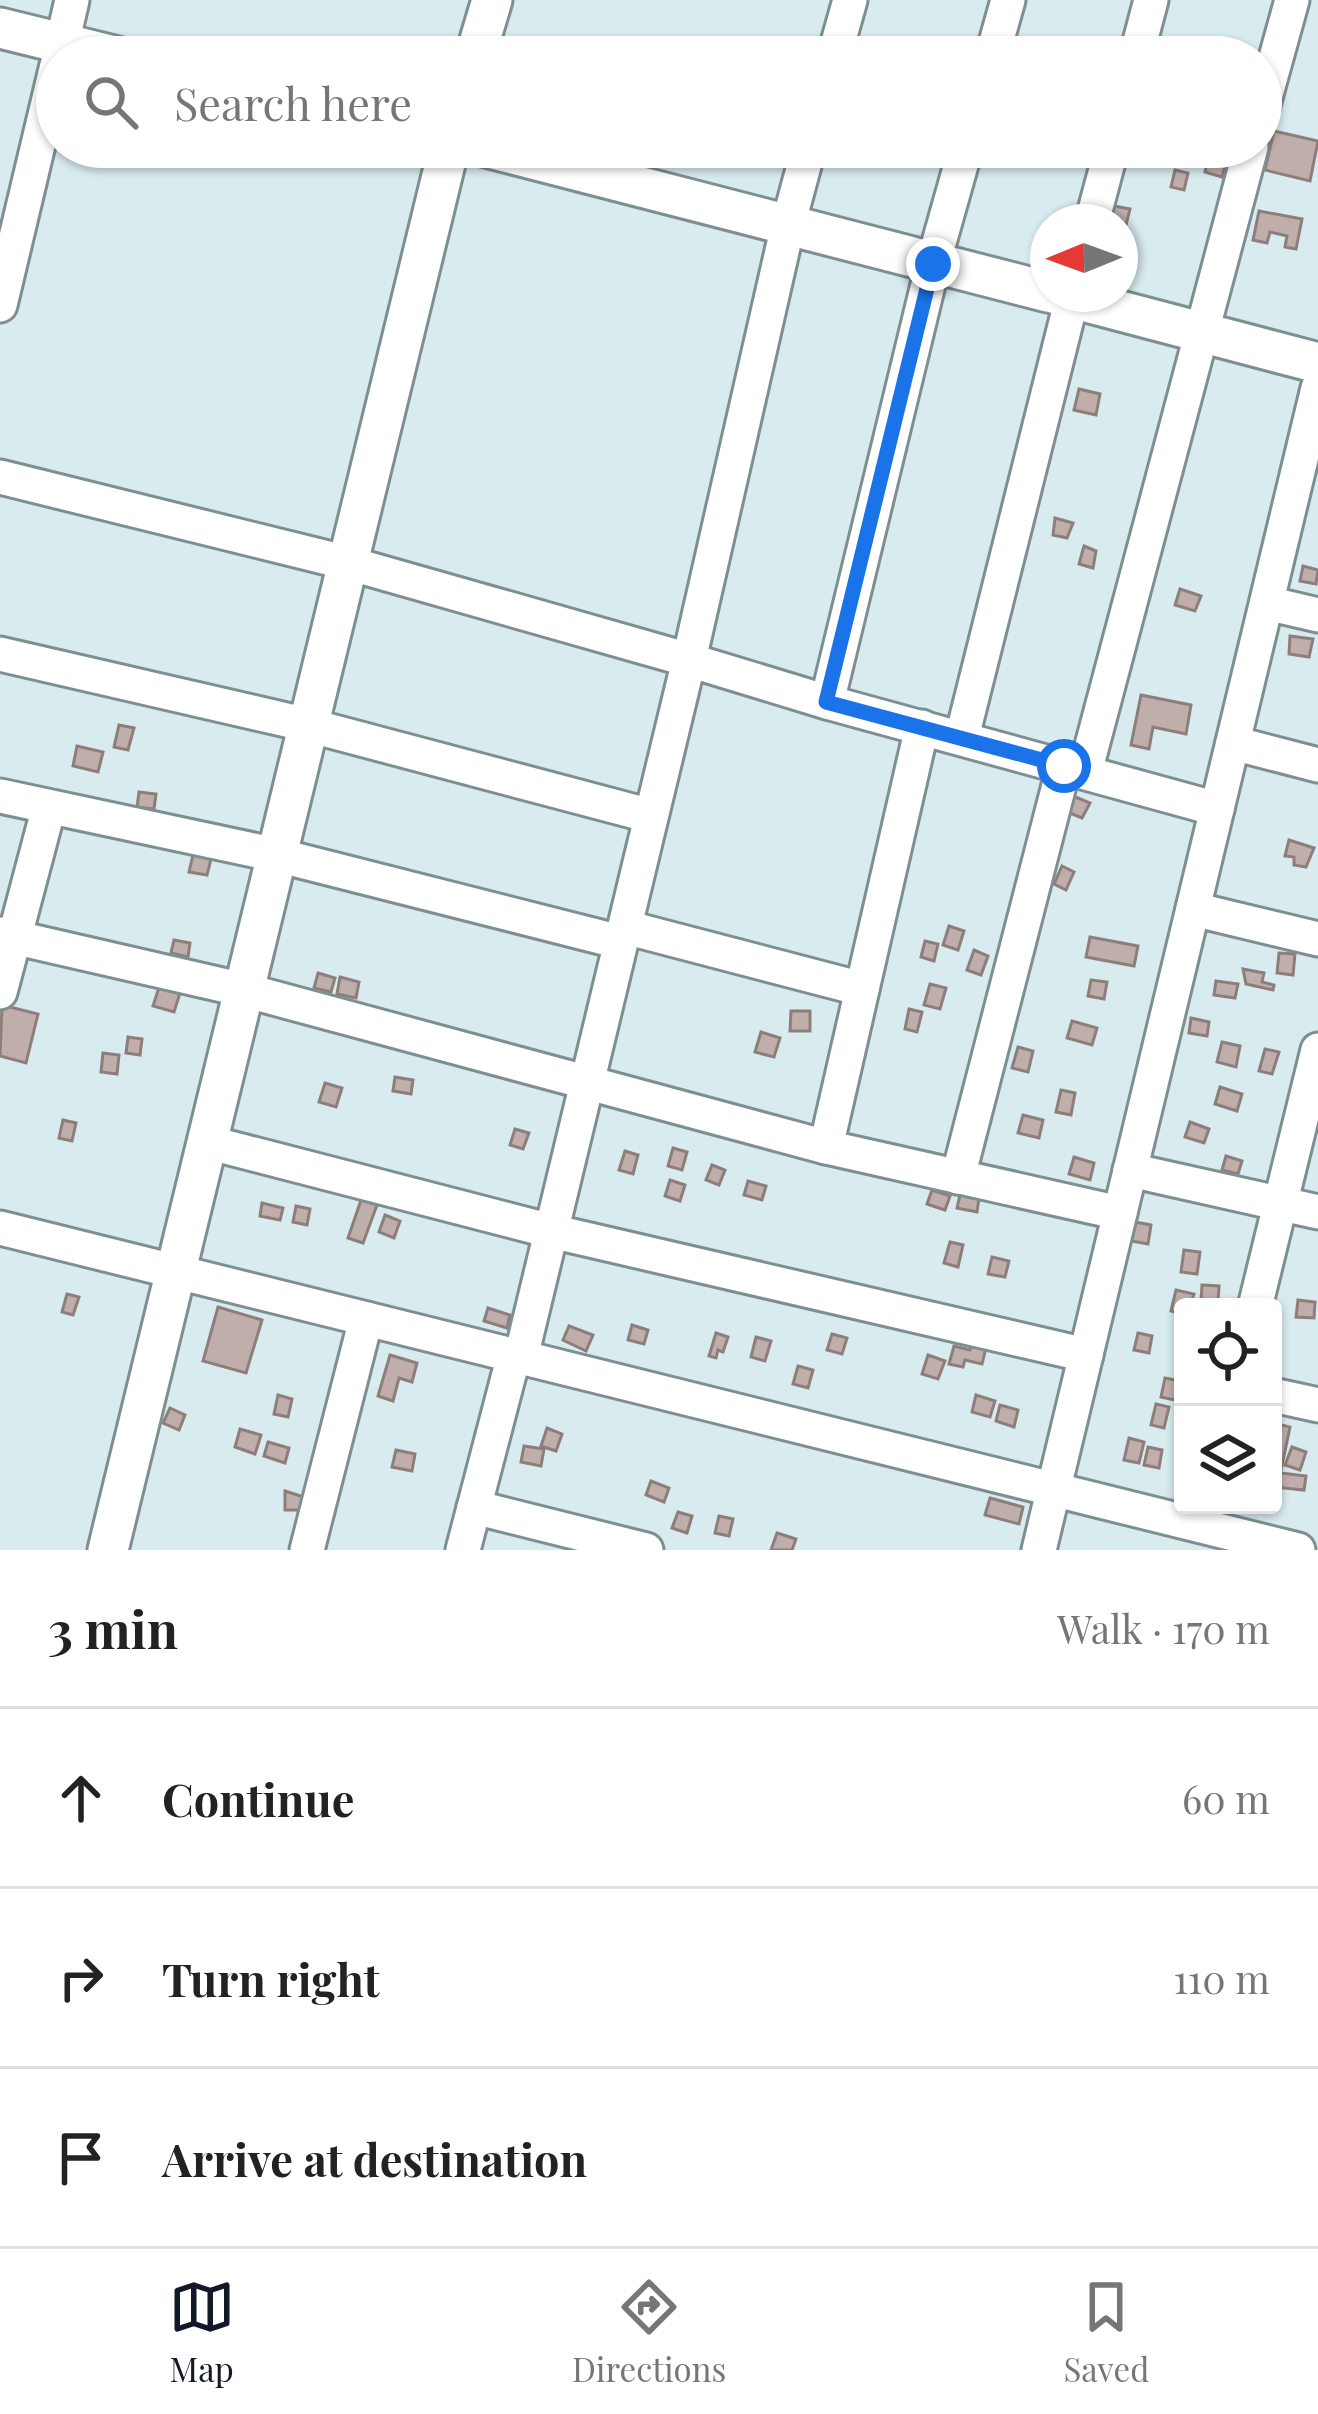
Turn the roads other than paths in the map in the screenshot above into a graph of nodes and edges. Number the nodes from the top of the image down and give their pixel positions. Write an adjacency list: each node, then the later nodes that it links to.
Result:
1 (73, 0): 8 (street)
2 (491, 0): 9 (street)
3 (850, 0): 10 (street)
4 (1008, 0): 11 (street)
5 (1151, 0): 12 (street)
6 (1292, 0): 13 (street)
7 (0, 28): 14 (street)
8 (64, 36)
9 (481, 36)
10 (840, 36)
11 (998, 36)
12 (1142, 36)
13 (1282, 36)
14 (36, 44)
15 (36, 152): 26 (street)
16 (444, 168): 33 (street)
17 (566, 168): 23 (street)
18 (803, 168): 23 (street)
19 (960, 168): 24 (street)
20 (1106, 168): 22 (street)
21 (1245, 168): 29 (street)
22 (1097, 204)
23 (788, 226): 24 (street); 37 (street)
24 (933, 264): 25 (street); 38 (street)
25 (1030, 287)
26 (0, 305)
27 (1058, 312): 41 (street)
28 (1127, 312): 29 (street)
29 (1200, 332): 30 (street); 44 (street)
30 (1318, 363)
31 (1318, 388): 34 (street)
32 (0, 477): 33 (street)
33 (348, 563): 37 (street); 39 (street)
34 (1267, 603): 35 (street); 42 (street)
35 (1318, 615)
36 (0, 654): 39 (street)
37 (689, 660): 38 (street); 48 (street)
38 (826, 702): 40 (street)
39 (308, 725): 48 (street); 49 (street)
40 (922, 727): 41 (street); 54 (street)
41 (962, 737): 44 (street)
42 (1233, 743): 43 (street); 47 (street)
43 (1318, 765)
44 (1074, 769): 47 (street); 62 (street)
45 (0, 796): 46 (street)
46 (49, 807): 49 (street); 52 (street)
47 (1217, 809): 50 (street)
48 (651, 816): 51 (street)
49 (277, 855): 51 (street); 55 (street)
50 (1193, 909): 53 (street); 61 (street)
51 (622, 934): 54 (street); 58 (street)
52 (8, 936): 55 (street); 56 (street)
53 (1318, 939)
54 (862, 989): 60 (street)
55 (244, 990): 58 (street); 59 (street)
56 (0, 992)
57 (1318, 1050): 63 (street)
58 (587, 1082): 60 (street); 67 (street)
59 (207, 1142): 67 (street); 68 (street)
60 (826, 1147): 62 (street)
61 (1130, 1170): 63 (street); 65 (street)
62 (958, 1177): 65 (street)
63 (1280, 1204): 64 (street); 69 (street)
64 (1318, 1212)
65 (1120, 1214): 71 (street)
66 (0, 1228): 68 (street)
67 (551, 1231): 71 (street); 72 (street)
68 (176, 1272): 70 (street); 78 (street)
69 (1257, 1298)
70 (366, 1319): 72 (street); 79 (street)
71 (1086, 1355): 75 (street)
72 (518, 1356): 75 (street); 76 (street)
73 (1282, 1397): 74 (street)
74 (1318, 1406)
75 (1054, 1489): 77 (street); 82 (street)
76 (474, 1507): 80 (street); 81 (street)
77 (1197, 1527): 83 (street)
78 (108, 1550)
79 (307, 1550)
80 (463, 1550)
81 (646, 1550)
82 (1039, 1550)
83 (1298, 1550)

